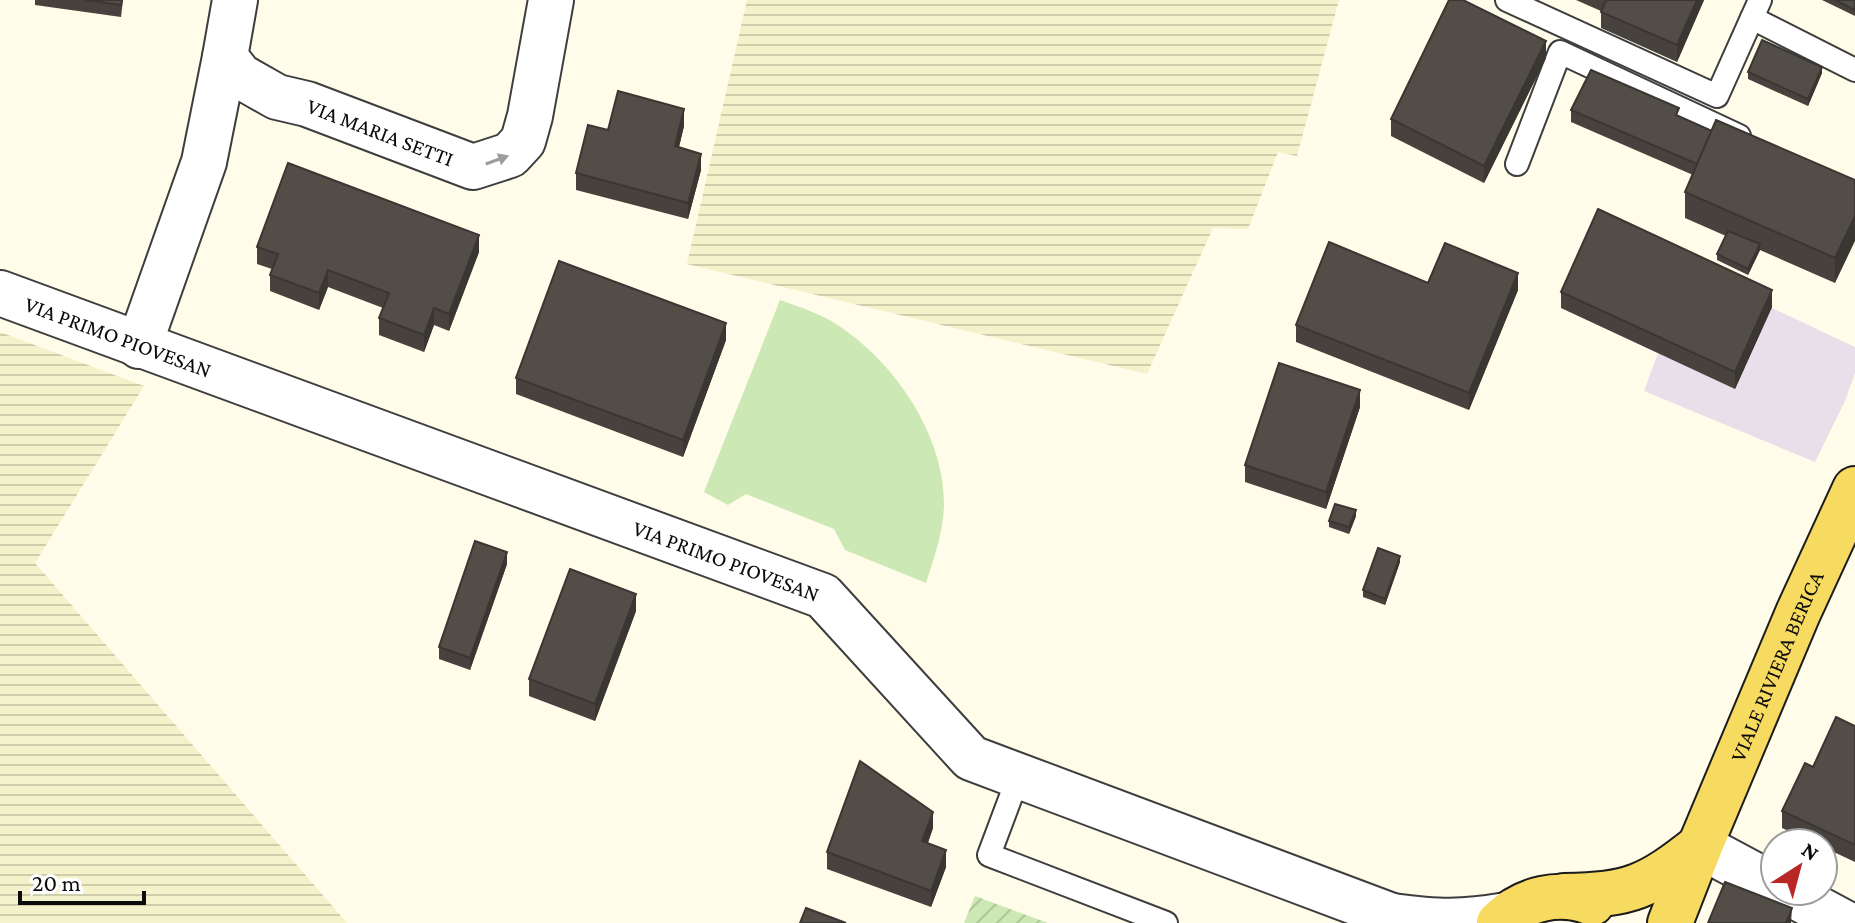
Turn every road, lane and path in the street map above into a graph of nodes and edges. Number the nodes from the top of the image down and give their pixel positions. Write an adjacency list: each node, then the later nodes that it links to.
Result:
1 (235, 0): 5 (street, VIA MARIA SETTI)
2 (551, 0): 7 (street, VIA MARIA SETTI, one-way to 2)
3 (1507, 0): 4 (lane)
4 (1756, 9): 6 (lane)
5 (225, 57): 7 (street, VIA MARIA SETTI); 9 (street, VIA MARIA SETTI)
6 (1855, 70)
7 (277, 97): 9 (street, VIA MARIA SETTI)
8 (1753, 142): 10 (lane)
9 (204, 162): 12 (street, VIA MARIA SETTI)
10 (1517, 164)
11 (0, 293): 12 (street, VIA PRIMO PIOVESAN)
12 (139, 346): 14 (street, VIA PRIMO PIOVESAN)
13 (1855, 489): 15 (main road, VIALE RIVIERA BERICA)
14 (1019, 775): 19 (street, VIA PRIMO PIOVESAN); 21 (lane)
15 (1700, 846): 16 (street); 17 (main road, VIALE RIVIERA BERICA); 23 (main road, VIALE RIVIERA BERICA)
16 (1759, 877)
17 (1564, 896): 20 (main road, VIALE RIVIERA BERICA); 22 (main road)
18 (1815, 907): 24 (street)
19 (1375, 916): 20 (street, VIA PRIMO PIOVESAN)
20 (1503, 919)
21 (1166, 923)
22 (1621, 923)
23 (1670, 923)
24 (1845, 923)

